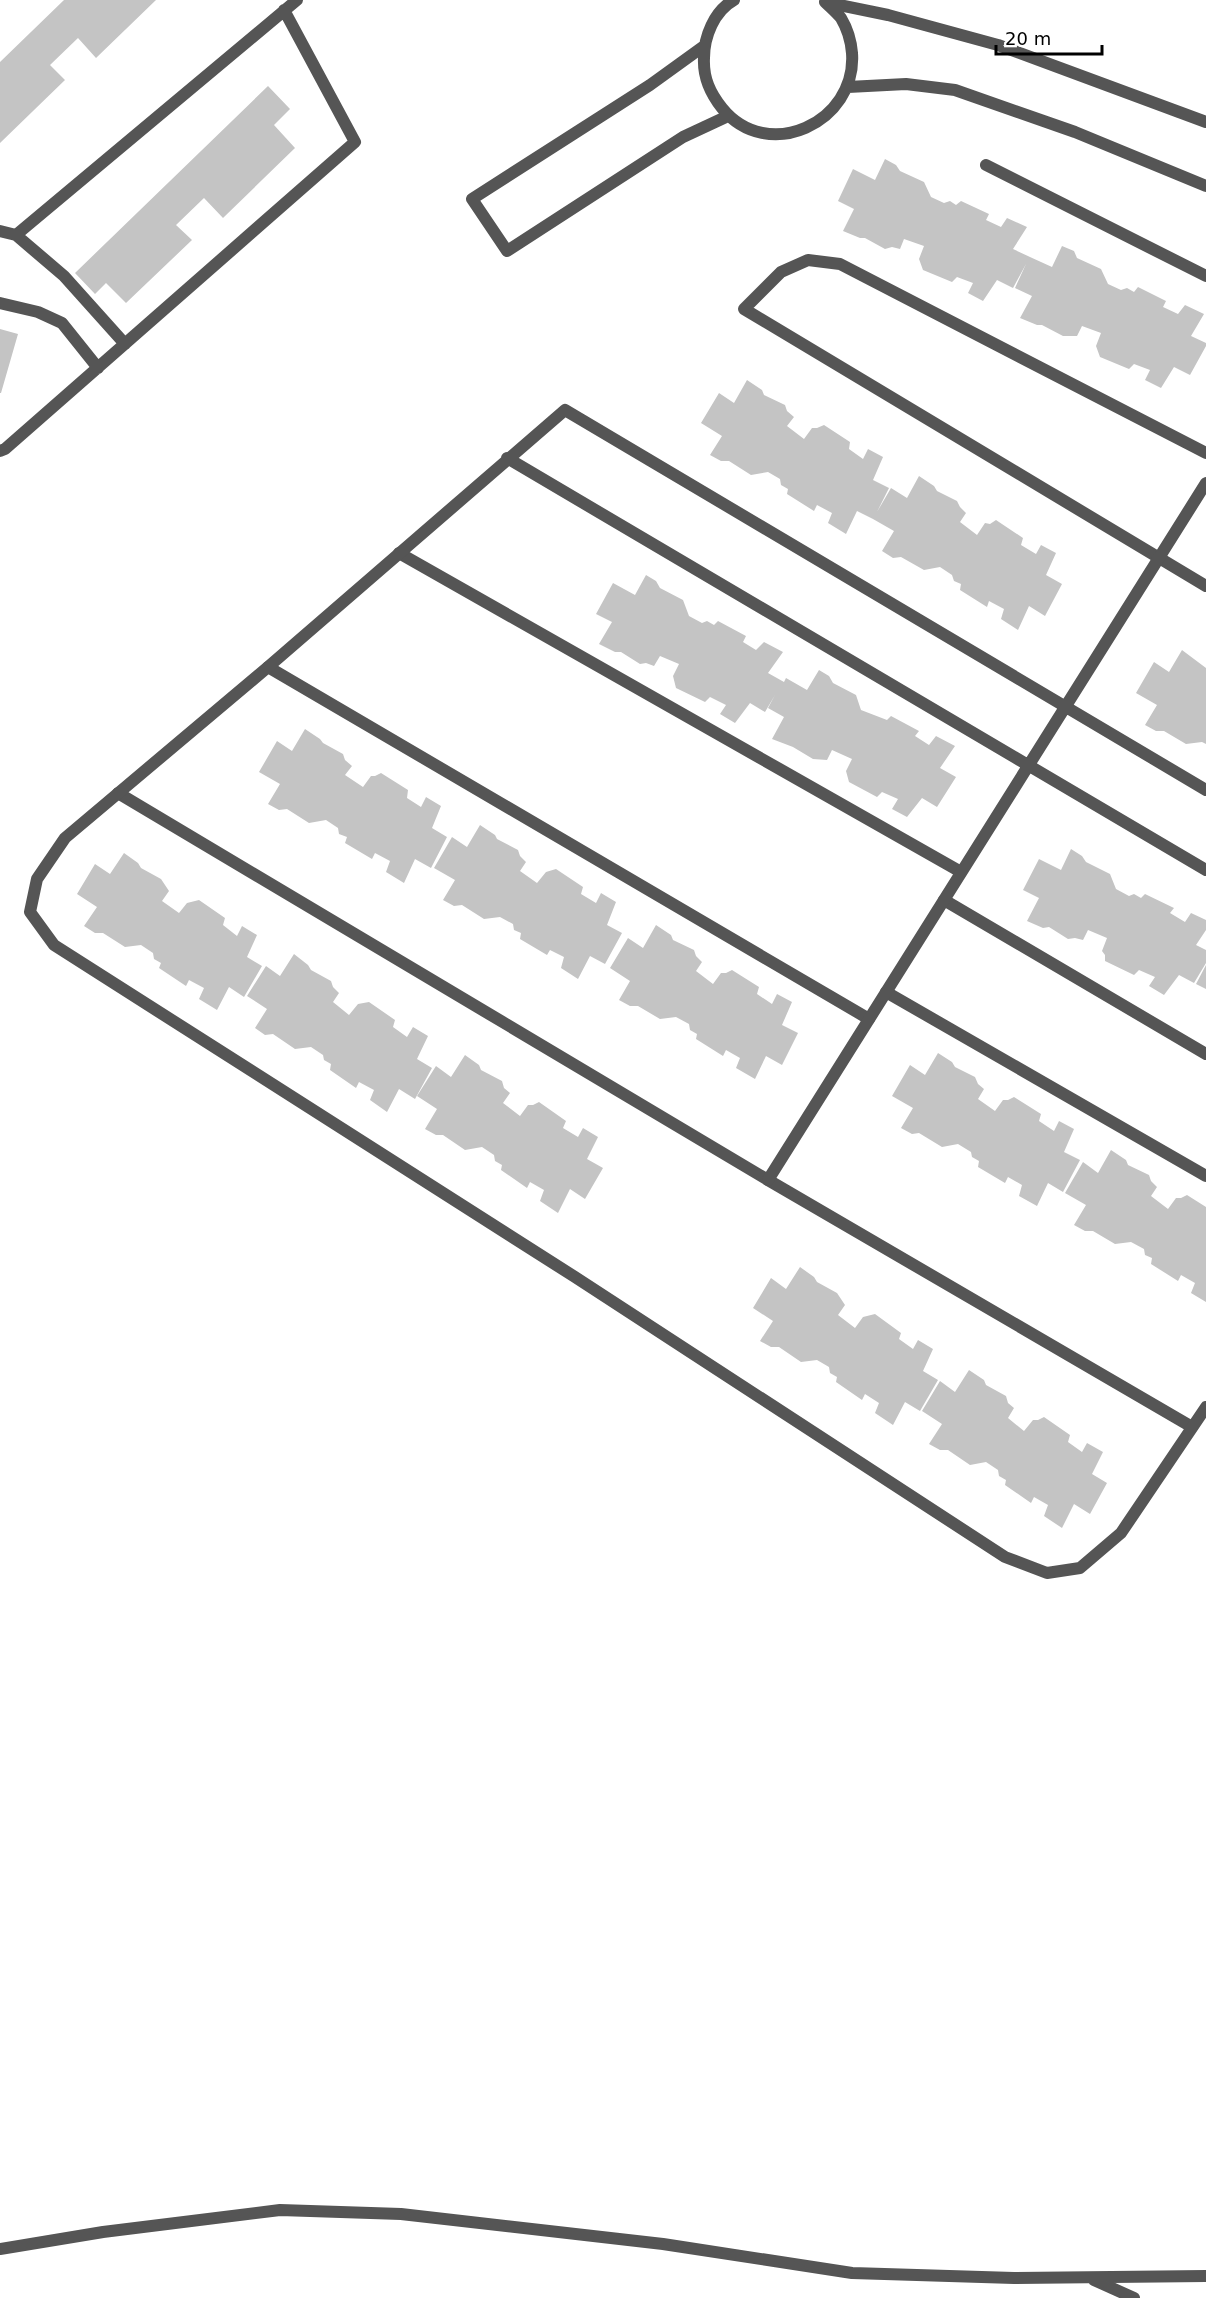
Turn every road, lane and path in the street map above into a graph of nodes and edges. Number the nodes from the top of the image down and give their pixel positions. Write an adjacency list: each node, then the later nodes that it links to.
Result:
1 (297, 0): 4 (street)
2 (734, 0): 5 (street)
3 (824, 1): 6 (street); 8 (street)
4 (284, 10): 12 (street); 15 (street)
5 (704, 46): 7 (street); 7 (street)
6 (848, 87): 7 (street); 10 (street)
7 (728, 116)
8 (1206, 122)
9 (986, 165): 13 (street)
10 (1206, 186)
11 (0, 231): 12 (street)
12 (16, 235): 15 (street)
13 (1206, 276)
14 (0, 303): 16 (street)
15 (125, 344): 16 (street)
16 (98, 368): 17 (street)
17 (0, 451)
18 (1206, 453): 22 (street)
19 (507, 458): 21 (street); 25 (street); 26 (street)
20 (1206, 483): 22 (street)
21 (399, 553): 24 (street); 30 (street)
22 (1159, 557): 23 (street); 25 (street)
23 (1206, 586)
24 (267, 667): 28 (street); 33 (street)
25 (1065, 708): 26 (street); 27 (street)
26 (1029, 765): 29 (street); 30 (street)
27 (1206, 790)
28 (118, 793): 36 (street); 38 (street)
29 (1206, 870)
30 (961, 872): 31 (street)
31 (944, 900): 32 (street); 34 (street)
32 (886, 992): 33 (street); 35 (street)
33 (869, 1019): 36 (street)
34 (1206, 1054)
35 (1206, 1176)
36 (768, 1180): 38 (street)
37 (1206, 1407): 38 (street)
38 (1192, 1427)
39 (0, 2249): 41 (street)
40 (1206, 2276): 41 (street)
41 (1088, 2278): 42 (street)
42 (1134, 2298)

